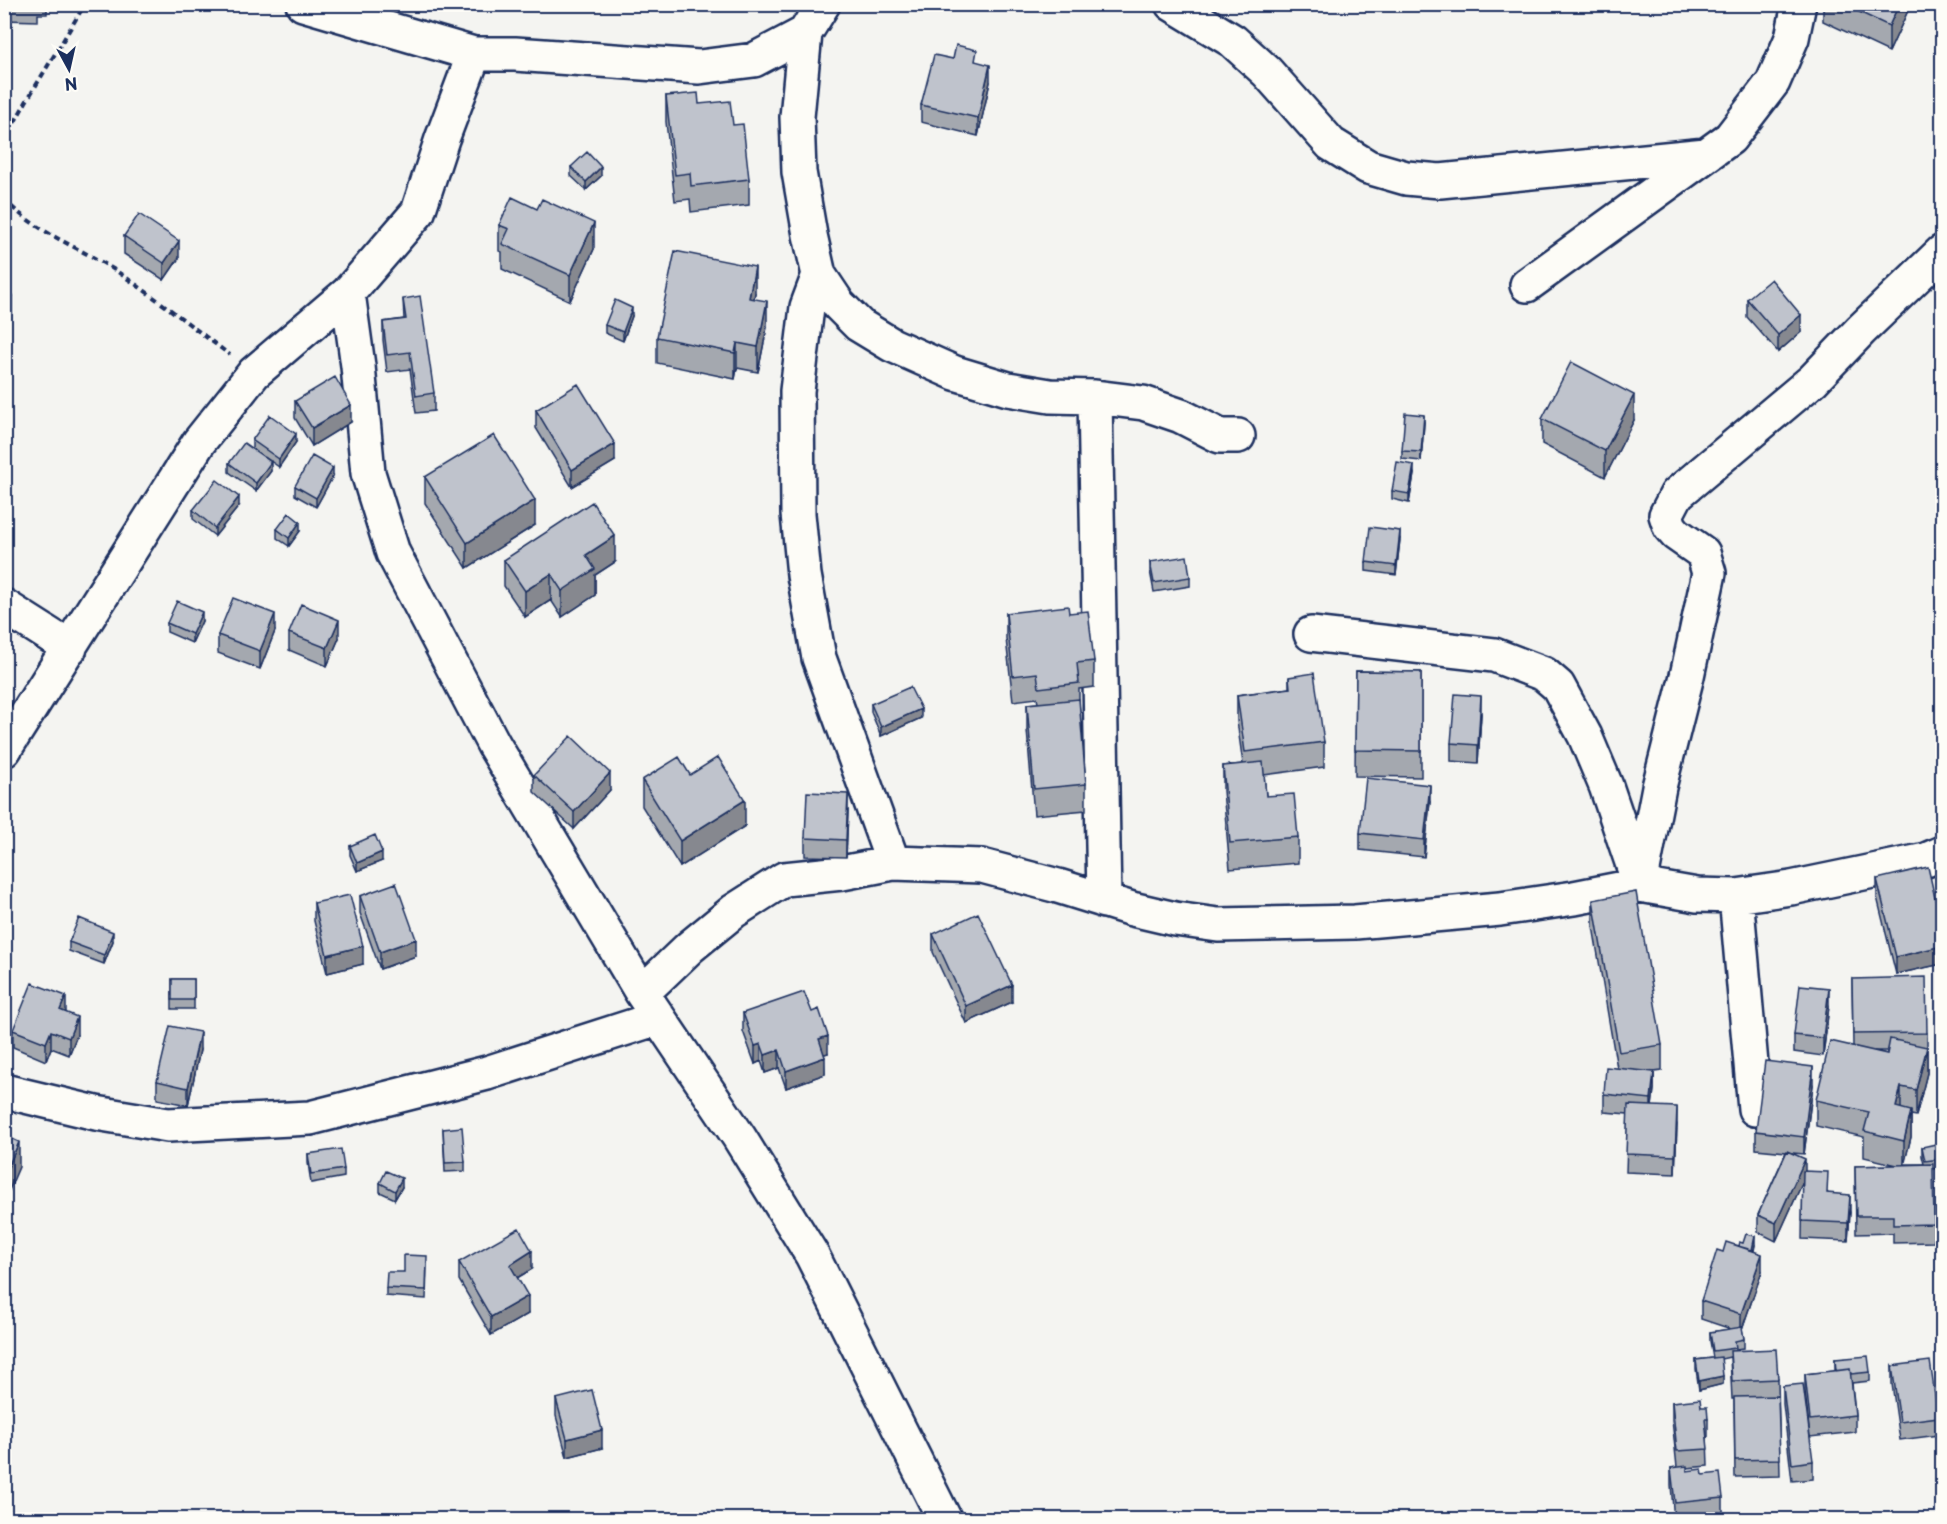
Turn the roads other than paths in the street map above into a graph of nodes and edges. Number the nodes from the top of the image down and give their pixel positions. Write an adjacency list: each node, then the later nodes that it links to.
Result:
1 (303, 4): 6 (street)
2 (823, 4): 5 (street)
3 (1172, 4): 7 (street)
4 (1799, 4): 7 (street)
5 (805, 33): 6 (street); 9 (street)
6 (474, 54): 11 (street)
7 (1706, 155): 10 (street)
8 (1942, 252): 20 (street)
9 (819, 275): 12 (street); 19 (street)
10 (1527, 285)
11 (348, 293): 16 (street); 23 (street)
12 (1095, 397): 13 (street); 22 (street)
13 (1238, 436)
14 (4, 606): 16 (street)
15 (1311, 634): 20 (street)
16 (70, 648): 17 (street)
17 (4, 750)
18 (1942, 853): 21 (street)
19 (893, 863): 22 (street); 23 (street)
20 (1640, 885): 21 (street); 22 (street)
21 (1736, 896): 25 (street)
22 (1104, 900)
23 (650, 1005): 24 (street); 26 (street)
24 (4, 1091)
25 (1755, 1109)
26 (945, 1520)

